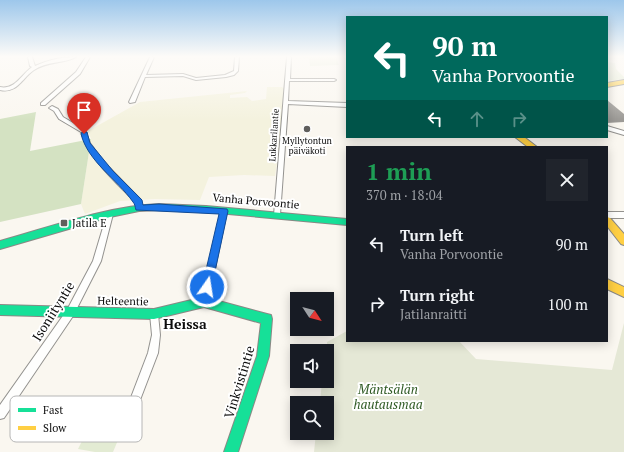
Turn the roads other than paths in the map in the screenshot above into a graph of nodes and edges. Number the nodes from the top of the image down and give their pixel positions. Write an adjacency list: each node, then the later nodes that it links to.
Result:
1 (23, 78): 10 (street)
2 (72, 78): 13 (street)
3 (143, 78): 11 (street)
4 (193, 78): 5 (street)
5 (205, 78)
6 (287, 80): 7 (street); 12 (street, Lukkarilantie)
7 (334, 80)
8 (623, 83): 9 (main road)
9 (608, 85)
10 (0, 88)
11 (132, 102)
12 (285, 102): 14 (street); 23 (street, Lukkarilantie)
13 (43, 104)
14 (346, 105)
15 (52, 108): 20 (street)
16 (608, 128): 17 (street)
17 (624, 133)
18 (520, 138): 19 (main road)
19 (532, 146)
20 (139, 208): 21 (main road, Vanha Porvoontie); 22 (main road, Vanha Porvoontie)
21 (224, 211): 23 (main road, Vanha Porvoontie); 32 (street)
22 (110, 214): 29 (main road, Vanha Porvoontie); 34 (street, Isoniityntie)
23 (277, 214): 27 (main road, Vanha Porvoontie)
24 (608, 215): 25 (street)
25 (624, 215)
26 (608, 221): 28 (main road)
27 (346, 222)
28 (624, 242)
29 (0, 245)
30 (608, 284): 31 (main road)
31 (624, 292)
32 (204, 302): 35 (main road, Helteentie); 36 (main road, Helteentie)
33 (0, 310): 34 (main road, Helteentie)
34 (70, 313): 35 (main road, Helteentie); 37 (street, Isoniityntie)
35 (154, 314): 38 (street)
36 (267, 319): 41 (main road, Vinkvistintie)
37 (12, 396)
38 (136, 396)
39 (10, 400): 40 (street, Isoniityntie)
40 (0, 414)
41 (231, 452)

